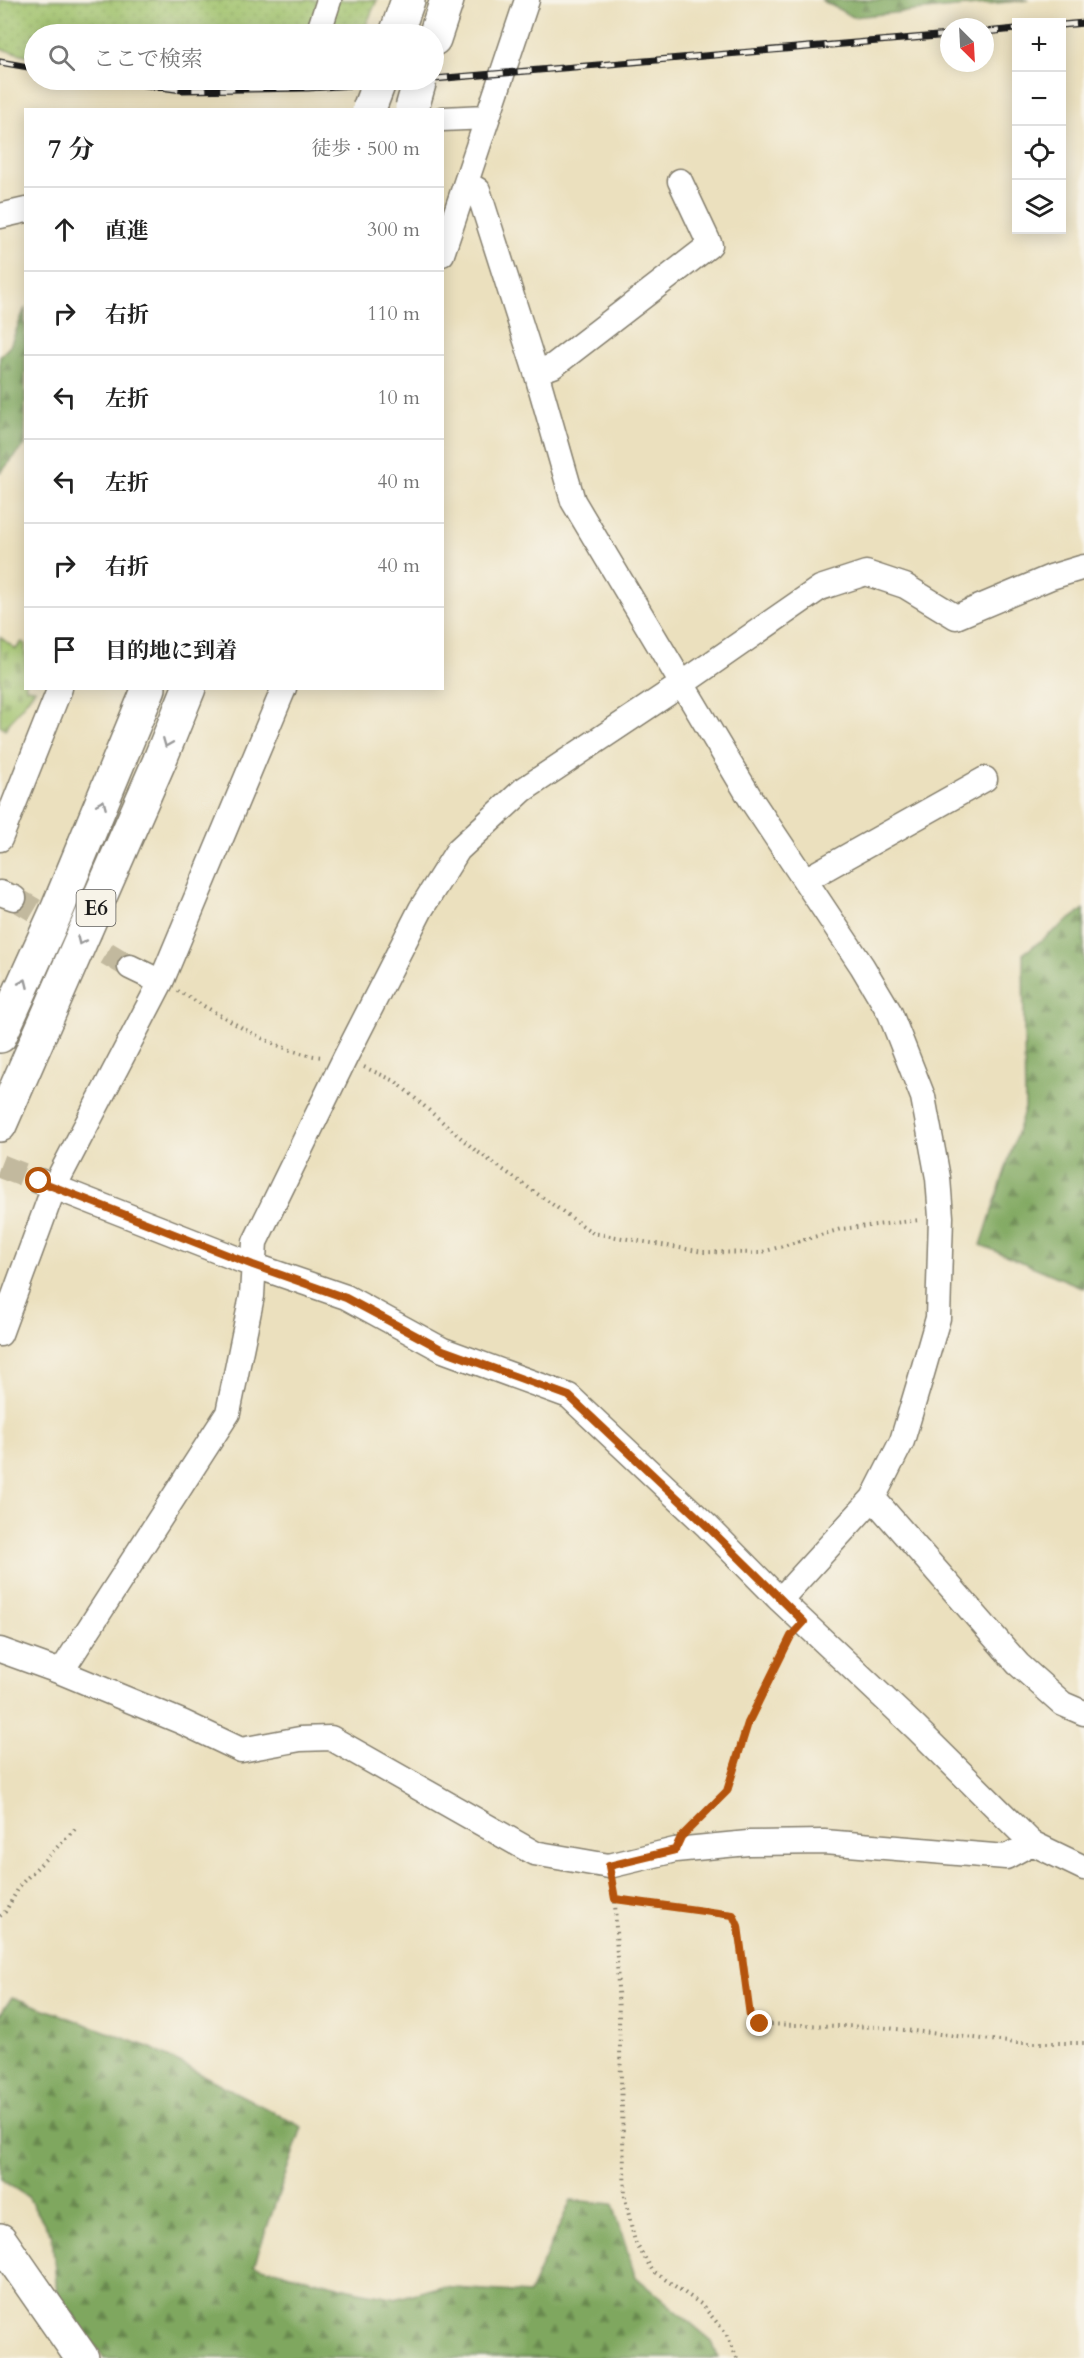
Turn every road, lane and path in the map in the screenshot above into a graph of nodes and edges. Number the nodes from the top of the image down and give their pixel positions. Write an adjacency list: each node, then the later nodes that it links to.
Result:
1 (329, 0): 5 (street)
2 (408, 0): 6 (main road)
3 (447, 0): 7 (main road)
4 (525, 1): 8 (street)
5 (321, 24)
6 (400, 24)
7 (439, 24)
8 (487, 117): 9 (street); 11 (street)
9 (444, 119)
10 (680, 182): 15 (street)
11 (466, 183): 14 (street); 15 (street)
12 (24, 210): 13 (street)
13 (0, 216)
14 (444, 248)
15 (536, 372): 17 (street)
16 (1084, 567): 17 (street)
17 (682, 684): 24 (street); 28 (street)
18 (59, 690): 23 (street)
19 (148, 690): 27 (main road, E6, one-way to 19)
20 (188, 690): 29 (main road, E6, one-way to 29)
21 (283, 690): 26 (street)
22 (985, 779): 24 (street)
23 (0, 839)
24 (805, 880): 31 (street)
25 (130, 967): 26 (street)
26 (161, 982): 28 (path); 30 (street)
27 (0, 1036)
28 (345, 1058): 31 (path); 32 (street)
29 (0, 1125)
30 (46, 1184): 32 (street); 33 (street)
31 (941, 1217): 34 (street)
32 (253, 1265): 35 (street); 38 (street)
33 (0, 1334)
34 (873, 1498): 35 (street); 39 (street)
35 (780, 1600): 36 (street)
36 (804, 1622): 41 (street); 42 (path)
37 (0, 1650): 38 (street)
38 (61, 1672): 43 (street)
39 (1084, 1713)
40 (75, 1829): 46 (path)
41 (1032, 1843): 42 (street); 44 (street)
42 (675, 1850): 43 (street)
43 (609, 1866): 45 (path)
44 (1084, 1868)
45 (615, 1899): 47 (path); 50 (path)
46 (0, 1916)
47 (1084, 2043)
48 (0, 2240): 49 (main road)
49 (82, 2358)
50 (737, 2358)

